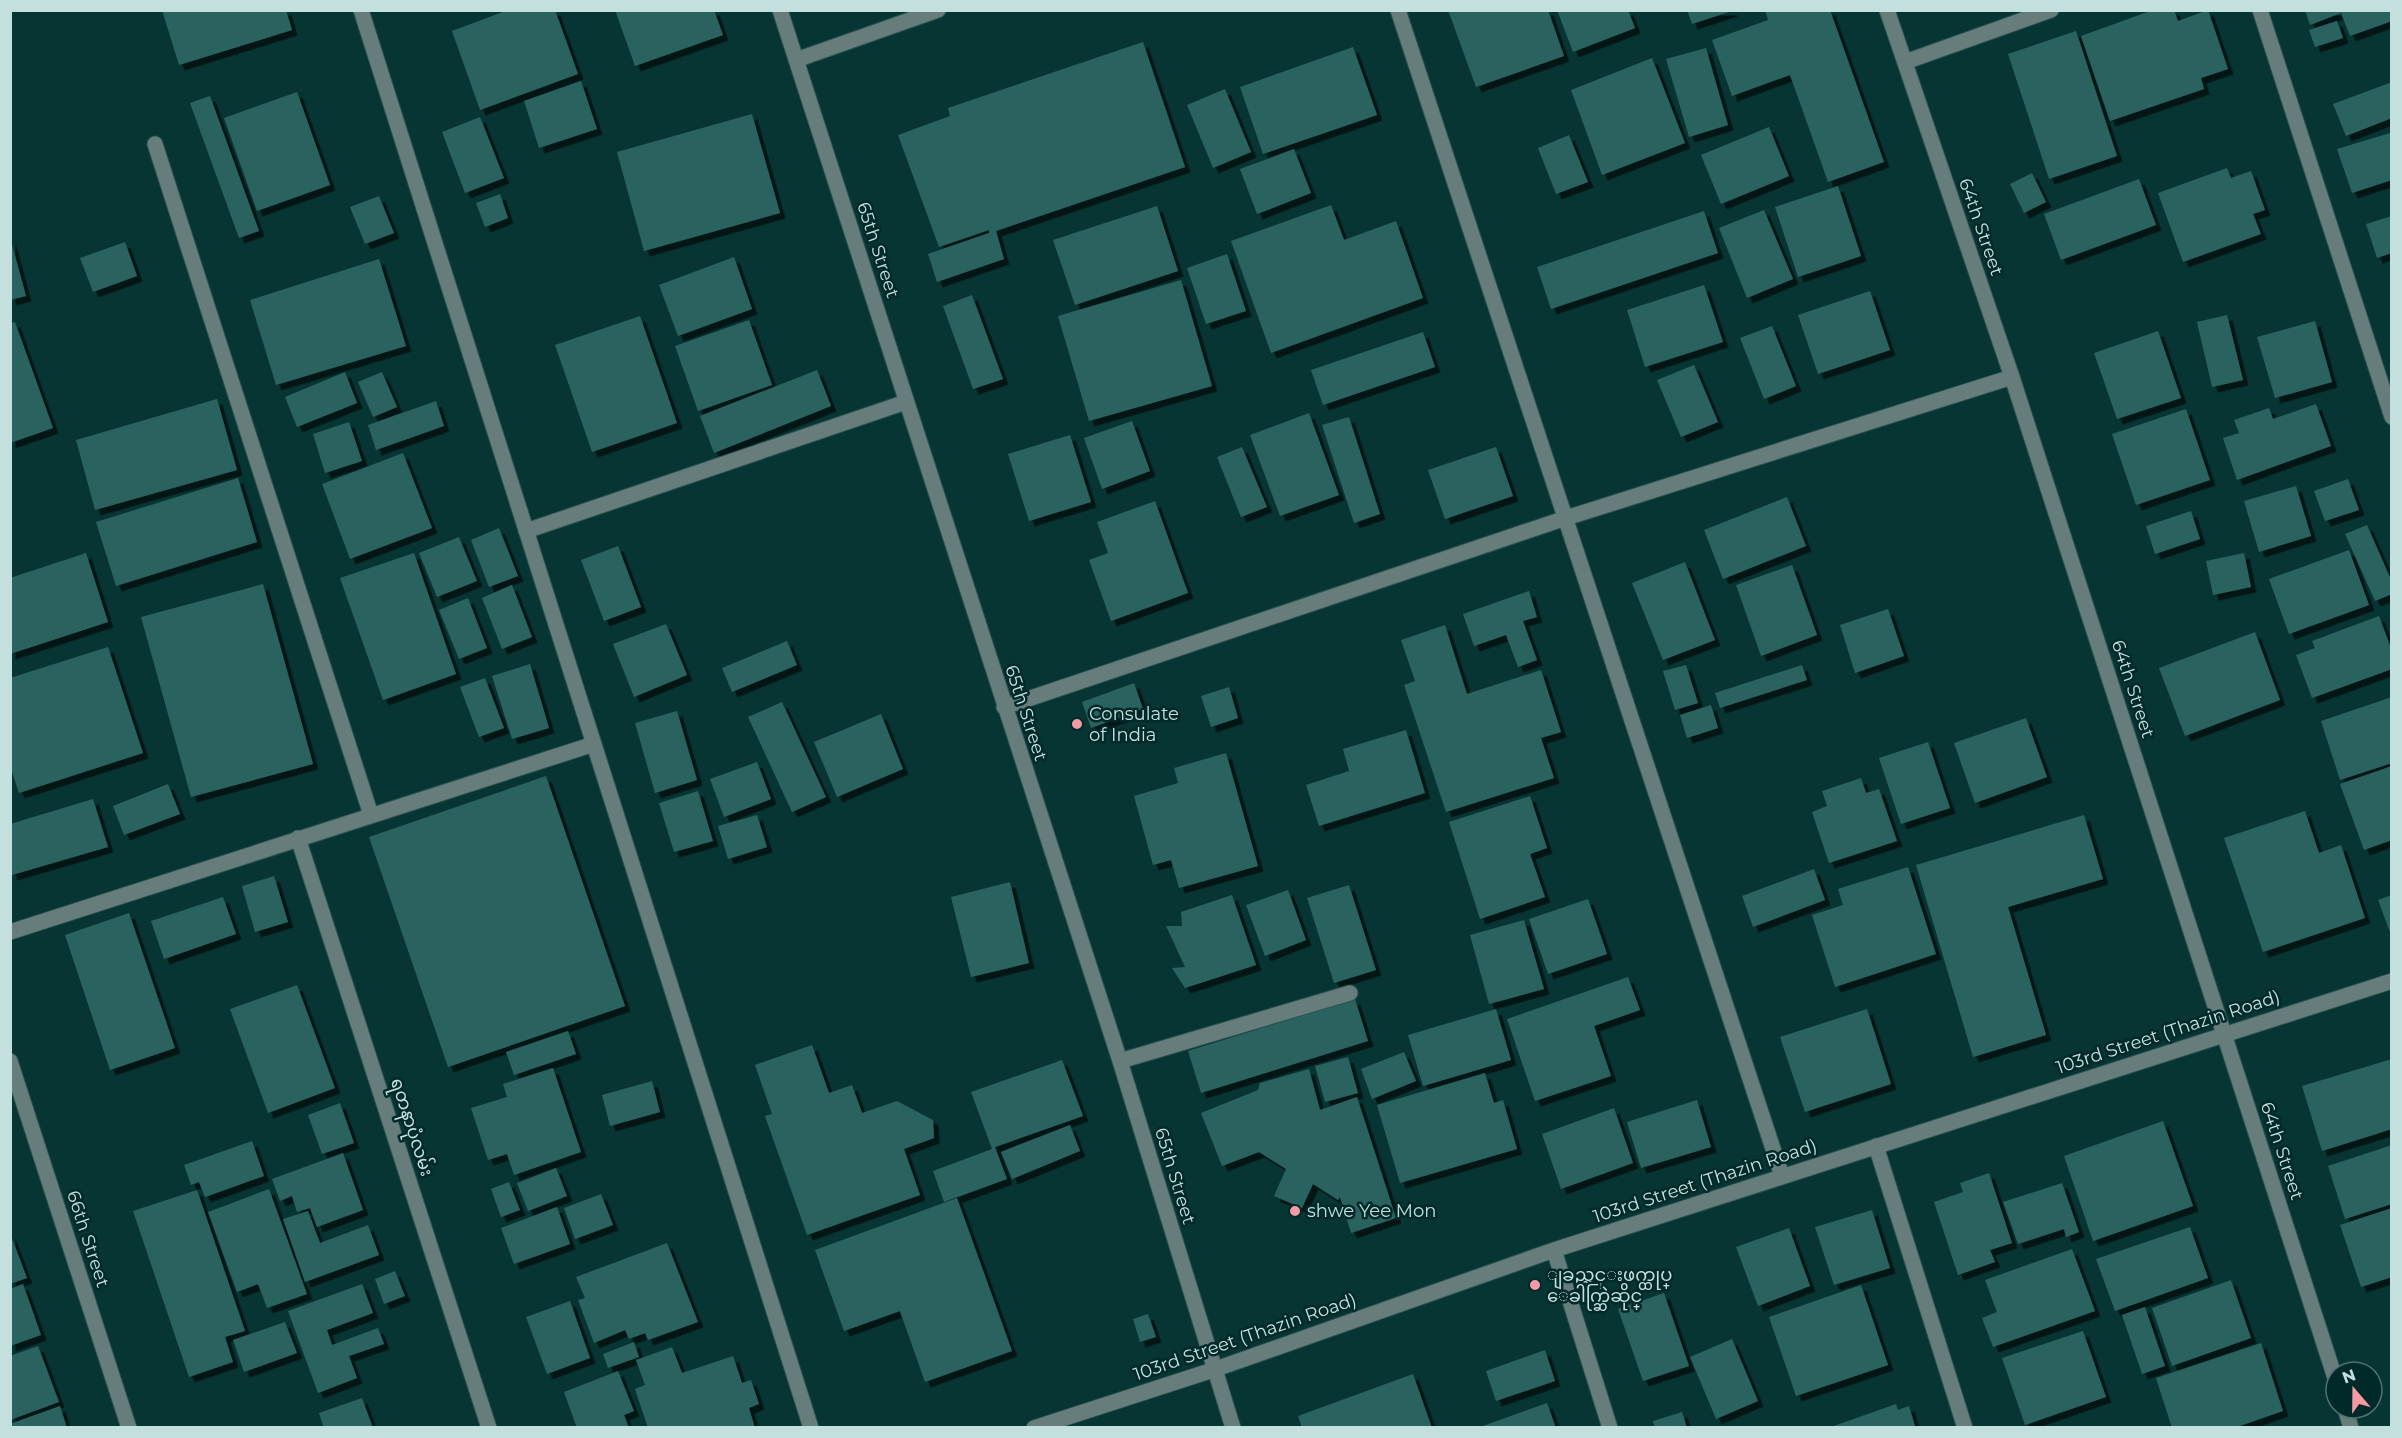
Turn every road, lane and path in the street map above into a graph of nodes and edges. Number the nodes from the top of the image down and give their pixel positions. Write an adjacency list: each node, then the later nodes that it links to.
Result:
1 (361, 10): 15 (street)
2 (780, 10): 8 (street, 65th Street)
3 (938, 10): 8 (street)
4 (1398, 10): 14 (street)
5 (1887, 10): 9 (street, 64th Street)
6 (2051, 10): 9 (street)
7 (2260, 10): 13 (street)
8 (796, 60): 12 (street, 65th Street)
9 (1905, 62): 11 (street, 64th Street)
10 (155, 144): 18 (street)
11 (2012, 377): 14 (street); 23 (street, 64th Street)
12 (906, 402): 15 (street); 16 (street, 65th Street)
13 (2391, 417)
14 (1566, 518): 16 (street); 27 (street)
15 (526, 531): 17 (street)
16 (1004, 707): 24 (street, 65th Street)
17 (594, 744): 18 (street); 33 (street)
18 (371, 815): 19 (street)
19 (298, 838): 20 (street); 32 (street, ရတနာပုံလမ်း)
20 (10, 932)
21 (2391, 981): 23 (street, 103rd Street (Thazin Road))
22 (1350, 993): 24 (street)
23 (2224, 1035): 26 (street, 103rd Street (Thazin Road)); 29 (street, 64th Street)
24 (1120, 1060): 30 (street, 65th Street)
25 (10, 1062): 31 (street, 66th Street)
26 (1876, 1146): 27 (street, 103rd Street (Thazin Road)); 37 (street)
27 (1782, 1176): 28 (street, 103rd Street (Thazin Road))
28 (1554, 1250): 30 (street, 103rd Street (Thazin Road)); 36 (street)
29 (2329, 1360)
30 (1213, 1370): 34 (street, 103rd Street (Thazin Road)); 35 (street, 65th Street)
31 (129, 1428)
32 (489, 1428)
33 (811, 1428)
34 (1034, 1428)
35 (1233, 1428)
36 (1610, 1428)
37 (1965, 1428)

